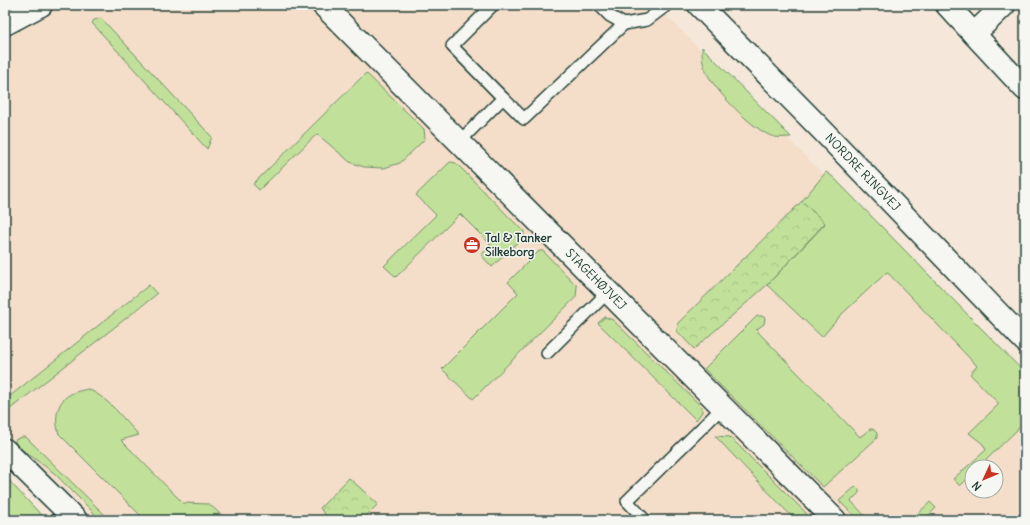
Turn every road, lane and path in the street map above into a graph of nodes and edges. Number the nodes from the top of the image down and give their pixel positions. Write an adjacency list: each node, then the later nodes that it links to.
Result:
1 (42, 5): 9 (street)
2 (323, 5): 14 (street, STAGEHØJVEJ)
3 (493, 5): 13 (lane)
4 (599, 5): 10 (lane)
5 (667, 5): 10 (lane)
6 (700, 5): 16 (street, NORDRE RINGVEJ)
7 (947, 5): 11 (street)
8 (1004, 5): 11 (street)
9 (5, 24)
10 (624, 24): 13 (lane)
11 (974, 34): 12 (street)
12 (1025, 89)
13 (503, 98): 14 (lane)
14 (459, 142): 15 (street, STAGEHØJVEJ)
15 (608, 292): 17 (lane); 18 (street, STAGEHØJVEJ)
16 (1025, 341)
17 (547, 353)
18 (723, 407): 21 (lane); 22 (street, STAGEHØJVEJ)
19 (5, 450): 20 (street)
20 (76, 520)
21 (645, 520)
22 (835, 520)

